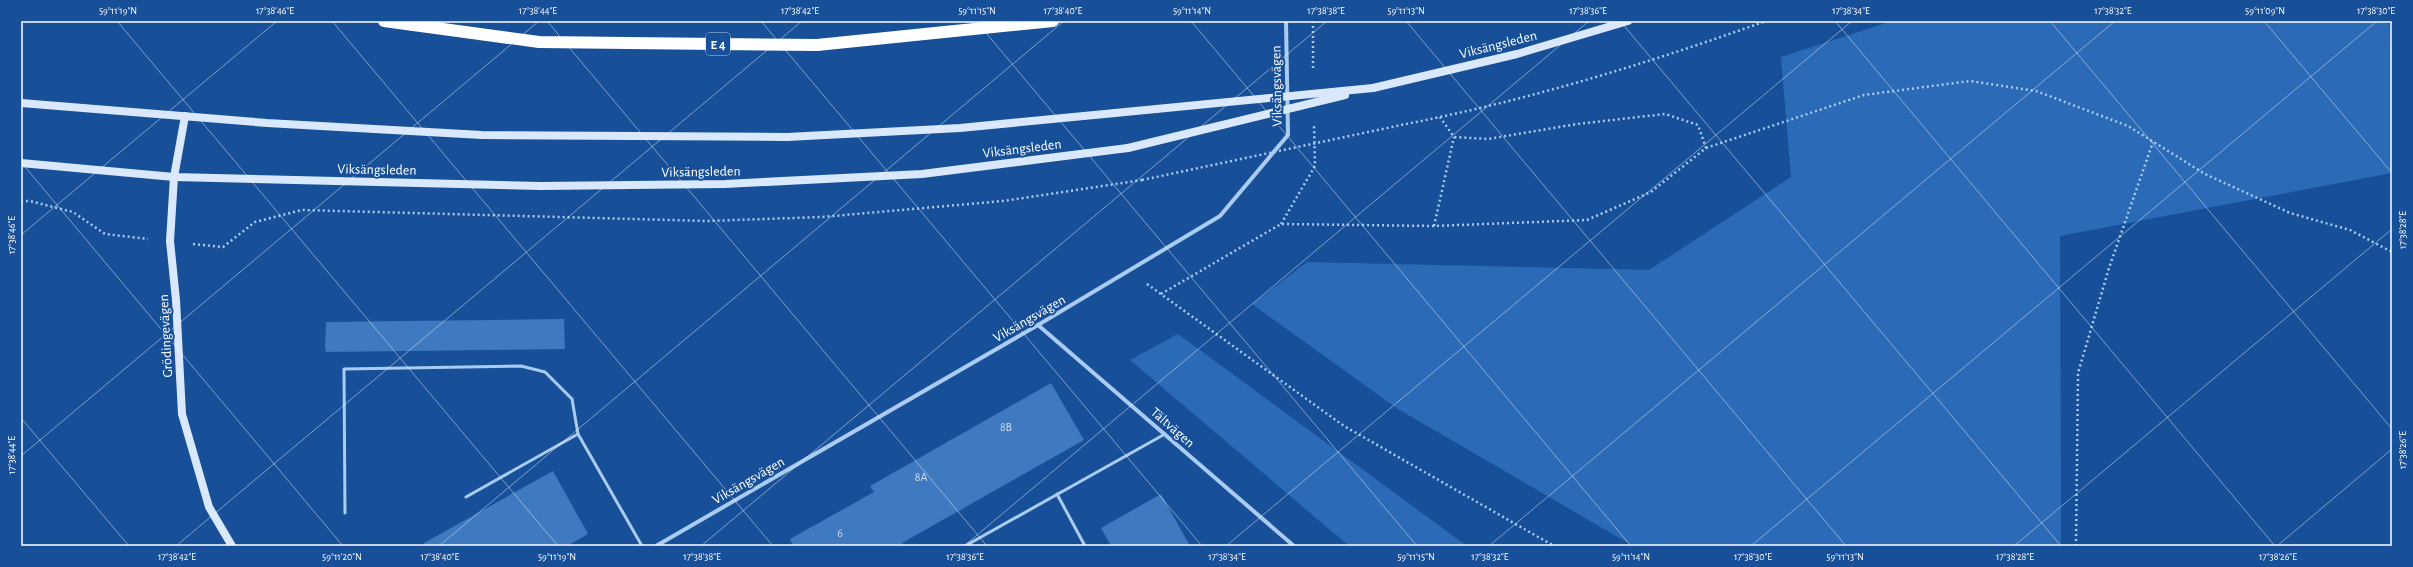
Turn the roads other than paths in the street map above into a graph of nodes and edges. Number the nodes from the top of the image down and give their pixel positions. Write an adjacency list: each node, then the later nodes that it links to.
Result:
1 (384, 21): 2 (highway, E 4)
2 (1053, 21)
3 (1286, 21): 10 (street, Viksängsvägen)
4 (1628, 21): 5 (main road, Viksängsleden)
5 (1373, 88): 7 (main road, Viksängsleden, bridge); 9 (main road, Viksängsleden, bridge)
6 (21, 103): 7 (main road, Viksängsleden)
7 (185, 116): 9 (main road, Grödingevägen)
8 (21, 163): 9 (main road, Viksängsleden)
9 (174, 177): 16 (main road, Grödingevägen)
10 (1038, 325): 12 (street, Tältvägen); 18 (street, Viksängsvägen)
11 (578, 434): 14 (lane); 15 (lane); 17 (lane)
12 (1165, 434): 13 (lane); 21 (street, Tältvägen)
13 (1056, 494): 19 (lane); 20 (lane)
14 (466, 497)
15 (345, 514)
16 (232, 546)
17 (642, 546)
18 (656, 546)
19 (965, 546)
20 (1085, 546)
21 (1294, 546)

